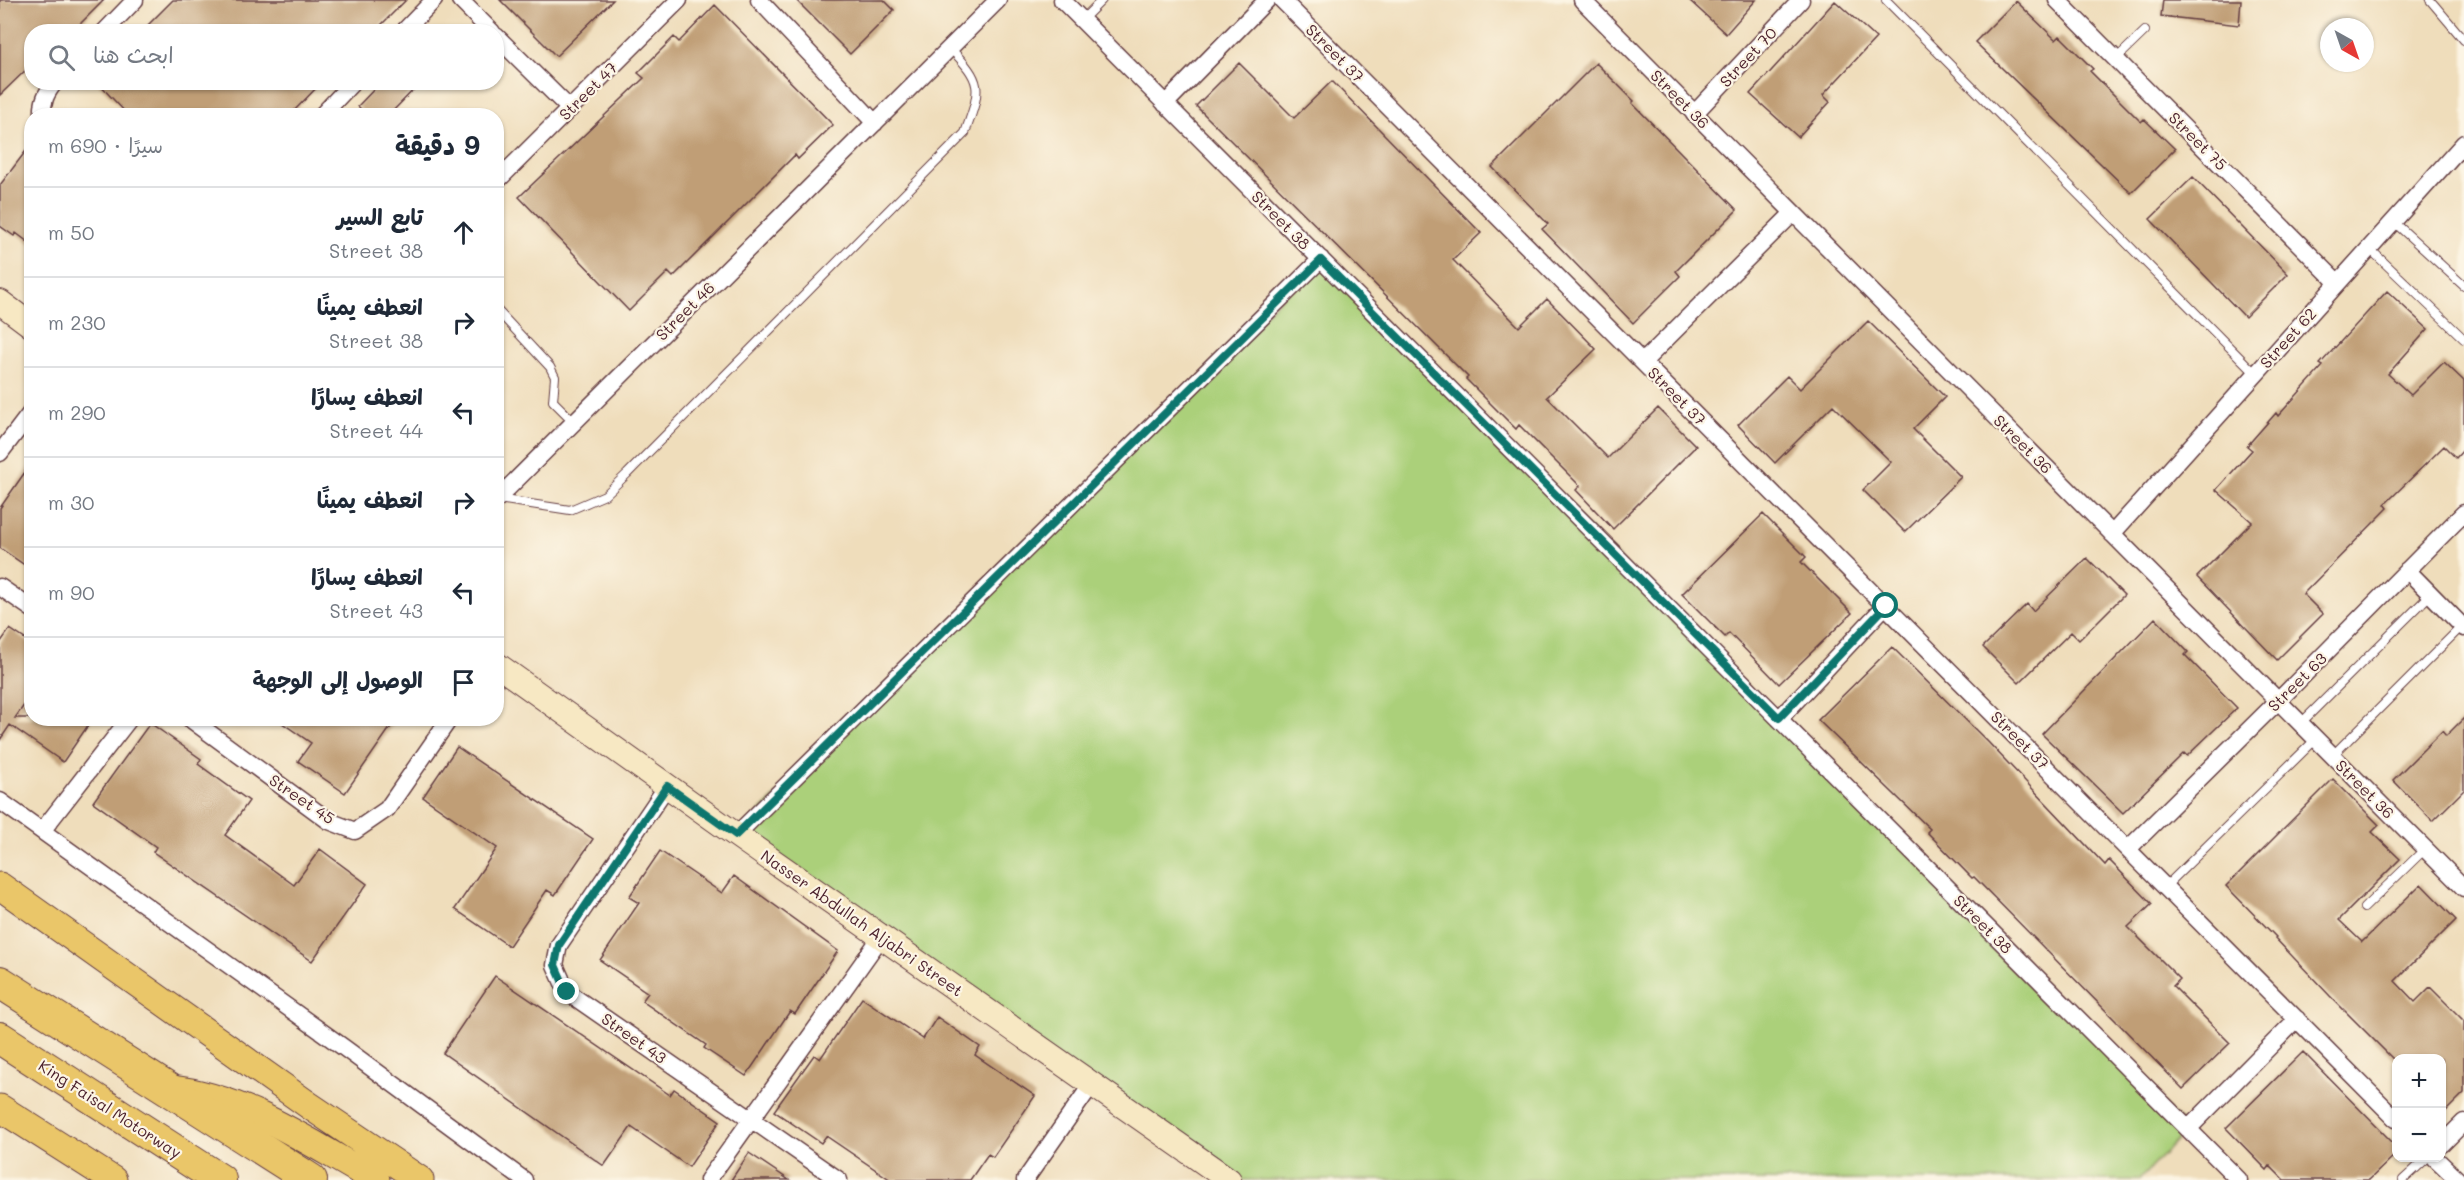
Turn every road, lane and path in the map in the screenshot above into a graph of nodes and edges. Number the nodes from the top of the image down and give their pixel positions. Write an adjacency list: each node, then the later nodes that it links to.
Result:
1 (135, 0): 17 (street)
2 (434, 0): 18 (street)
3 (460, 0): 19 (street)
4 (679, 0): 30 (street, Street 47)
5 (759, 0): 32 (street)
6 (998, 0): 23 (street, Street 46)
7 (1062, 0): 16 (street, Street 38)
8 (1102, 0): 16 (lane)
9 (1267, 0): 27 (street)
10 (1282, 0): 45 (street, Street 37)
11 (1581, 0): 31 (street, Street 36)
12 (1801, 0): 31 (street, Street 70)
13 (1886, 0): 46 (lane)
14 (2057, 0): 24 (street, Street 75)
15 (2430, 0): 21 (lane)
16 (1082, 20): 27 (street, Street 38)
17 (112, 24)
18 (411, 24)
19 (484, 24)
20 (2145, 31): 24 (lane)
21 (2464, 40)
22 (504, 44): 30 (street)
23 (950, 48): 32 (street, Street 46); 51 (lane)
24 (2116, 59): 39 (street, Street 75)
25 (48, 90): 28 (street)
26 (347, 90): 29 (street)
27 (1165, 104): 38 (street, Street 38)
28 (42, 108)
29 (332, 108)
30 (570, 109): 34 (street, Street 47)
31 (1694, 114): 35 (street, Street 36)
32 (874, 123): 48 (street, Street 46)
33 (2462, 150): 36 (street, Street 62)
34 (504, 174)
35 (1793, 213): 45 (street, Street 37); 53 (street, Street 36)
36 (2393, 221): 37 (street, Street 62); 40 (lane)
37 (2369, 248): 39 (street, Street 62); 44 (lane)
38 (1321, 260): 62 (street, Street 38); 72 (street)
39 (2338, 283): 46 (street, Street 62)
40 (2464, 286)
41 (0, 302): 43 (street)
42 (504, 318): 48 (lane)
43 (24, 320)
44 (2464, 339)
45 (1643, 362): 58 (street, Street 37)
46 (2256, 374): 53 (street, Street 62)
47 (24, 422): 49 (street)
48 (574, 422): 50 (street, Street 46)
49 (0, 453)
50 (504, 492)
51 (504, 500)
52 (2464, 513): 54 (street, Street 63)
53 (2112, 534): 61 (street, Street 36)
54 (2407, 570): 56 (street); 61 (street, Street 63)
55 (0, 587): 57 (street)
56 (2431, 594): 59 (street); 63 (lane)
57 (24, 604)
58 (1886, 606): 62 (street); 73 (street, Street 37)
59 (2463, 627): 68 (lane)
60 (504, 670): 69 (street, Nasser Abdullah Aljabri Street)
61 (2278, 701): 63 (street, Street 36); 73 (street, Street 63)
62 (1779, 718): 89 (street, Street 38)
63 (2300, 724): 67 (street, Street 36)
64 (124, 726): 71 (street)
65 (200, 726): 66 (street, Street 45)
66 (444, 726)
67 (2316, 739): 68 (street, Street 36); 76 (lane)
68 (2332, 756): 74 (street, Street 36)
69 (667, 786): 72 (street, Nasser Abdullah Aljabri Street); 87 (street, Street 43)
70 (0, 801): 71 (street)
71 (42, 831): 98 (street)
72 (736, 835): 79 (street, Nasser Abdullah Aljabri Street)
73 (2128, 849): 76 (street, Street 37)
74 (2425, 849): 77 (street, Street 36); 78 (lane)
75 (0, 886): 97 (main road)
76 (2165, 887): 81 (street, Street 37)
77 (2464, 888)
78 (2364, 908)
79 (881, 937): 83 (street, Nasser Abdullah Aljabri Street); 87 (street)
80 (0, 982): 84 (highway)
81 (2297, 1019): 86 (street, Street 37); 89 (street)
82 (0, 1038): 94 (highway, King Faisal Motorway)
83 (1092, 1084): 101 (street); 102 (street, Nasser Abdullah Aljabri Street)
84 (170, 1089): 95 (highway); 96 (main road)
85 (0, 1108): 93 (main road)
86 (2392, 1114)
87 (751, 1119): 99 (street); 100 (street, Street 43)
88 (2464, 1122): 90 (street)
89 (2188, 1129): 103 (street, Street 38)
90 (2446, 1140)
91 (2423, 1162): 104 (lane)
92 (2439, 1162): 105 (street)
93 (113, 1180)
94 (219, 1180)
95 (311, 1180)
96 (376, 1180)
97 (420, 1180)
98 (524, 1180)
99 (708, 1180)
100 (839, 1180)
101 (1025, 1180)
102 (1229, 1180)
103 (2239, 1180)
104 (2403, 1180)
105 (2458, 1180)

